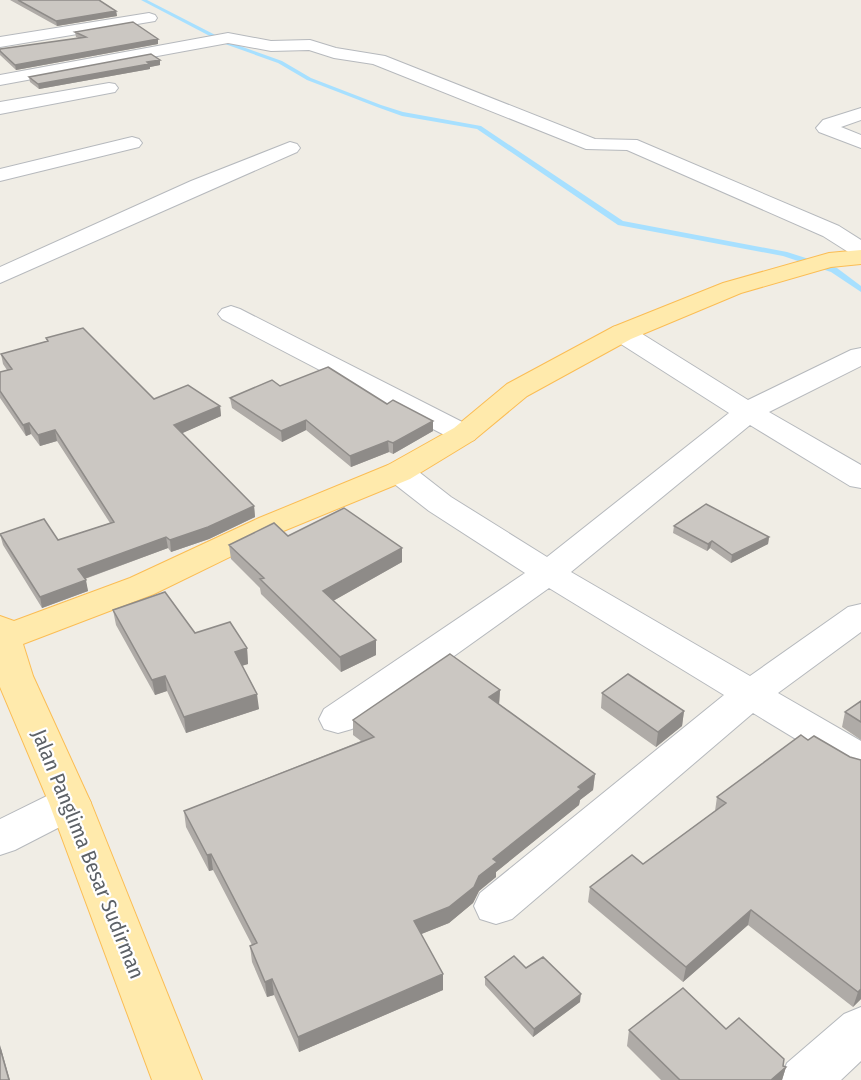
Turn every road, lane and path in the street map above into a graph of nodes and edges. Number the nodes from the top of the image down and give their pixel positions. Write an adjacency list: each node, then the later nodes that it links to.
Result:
1 (149, 18): 2 (street)
2 (79, 31): 3 (street); 5 (street)
3 (24, 39): 4 (street); 6 (street)
4 (0, 42)
5 (126, 59): 6 (street); 15 (street)
6 (53, 71): 7 (street)
7 (0, 80)
8 (109, 88): 9 (street)
9 (0, 108)
10 (861, 114): 11 (street)
11 (861, 142)
12 (132, 143): 14 (street)
13 (290, 148): 17 (street)
14 (0, 175)
15 (861, 250)
16 (861, 257): 19 (main road)
17 (0, 276)
18 (231, 314): 22 (street)
19 (622, 333): 21 (street); 22 (main road)
20 (861, 356): 21 (street)
21 (749, 411): 24 (street); 25 (street)
22 (464, 434): 23 (main road)
23 (399, 472): 25 (street); 27 (main road)
24 (861, 479)
25 (548, 573): 28 (street); 29 (street)
26 (861, 615): 28 (street)
27 (4, 655): 31 (main road, Jalan Panglima Besar Sudirman)
28 (752, 694): 30 (street); 33 (street)
29 (338, 719)
30 (861, 760)
31 (70, 803): 32 (street); 35 (main road, Jalan Panglima Besar Sudirman)
32 (0, 838)
33 (496, 906)
34 (861, 1029): 36 (street)
35 (177, 1080)
36 (805, 1080)

